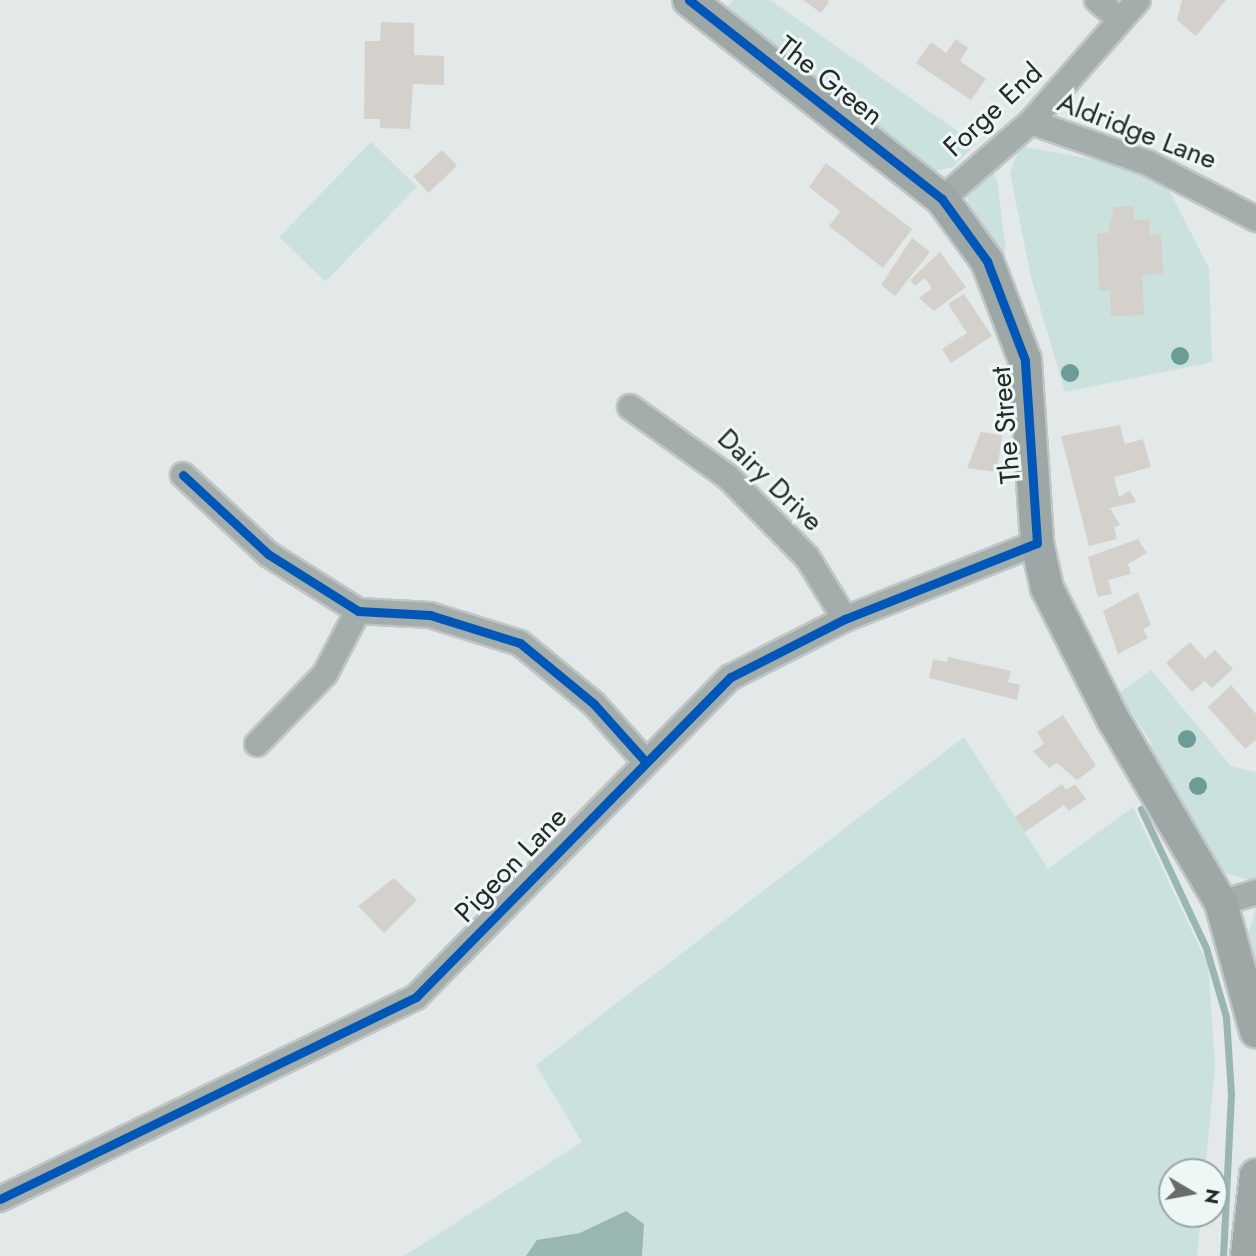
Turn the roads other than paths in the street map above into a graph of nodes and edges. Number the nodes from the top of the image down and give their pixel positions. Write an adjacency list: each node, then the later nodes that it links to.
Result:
1 (689, 0): 6 (main road, The Green)
2 (1097, 0): 4 (street)
3 (1139, 0): 4 (street, Forge End)
4 (1120, 19): 5 (street, Forge End)
5 (1031, 122): 6 (street, Forge End); 7 (street, Aldridge Lane)
6 (942, 200): 10 (main road, The Street)
7 (1256, 219)
8 (631, 407): 12 (street, Dairy Drive)
9 (183, 475): 11 (street)
10 (1037, 543): 12 (street, Pigeon Lane); 16 (main road, The Street)
11 (358, 611): 13 (street); 14 (street)
12 (845, 619): 14 (street, Pigeon Lane)
13 (257, 744)
14 (644, 760): 20 (street, Pigeon Lane)
15 (1256, 892): 16 (street)
16 (1221, 903): 17 (main road, The Street)
17 (1256, 1031)
18 (1256, 1175): 19 (main road)
19 (1256, 1180): 21 (main road)
20 (0, 1199)
21 (1247, 1256)

